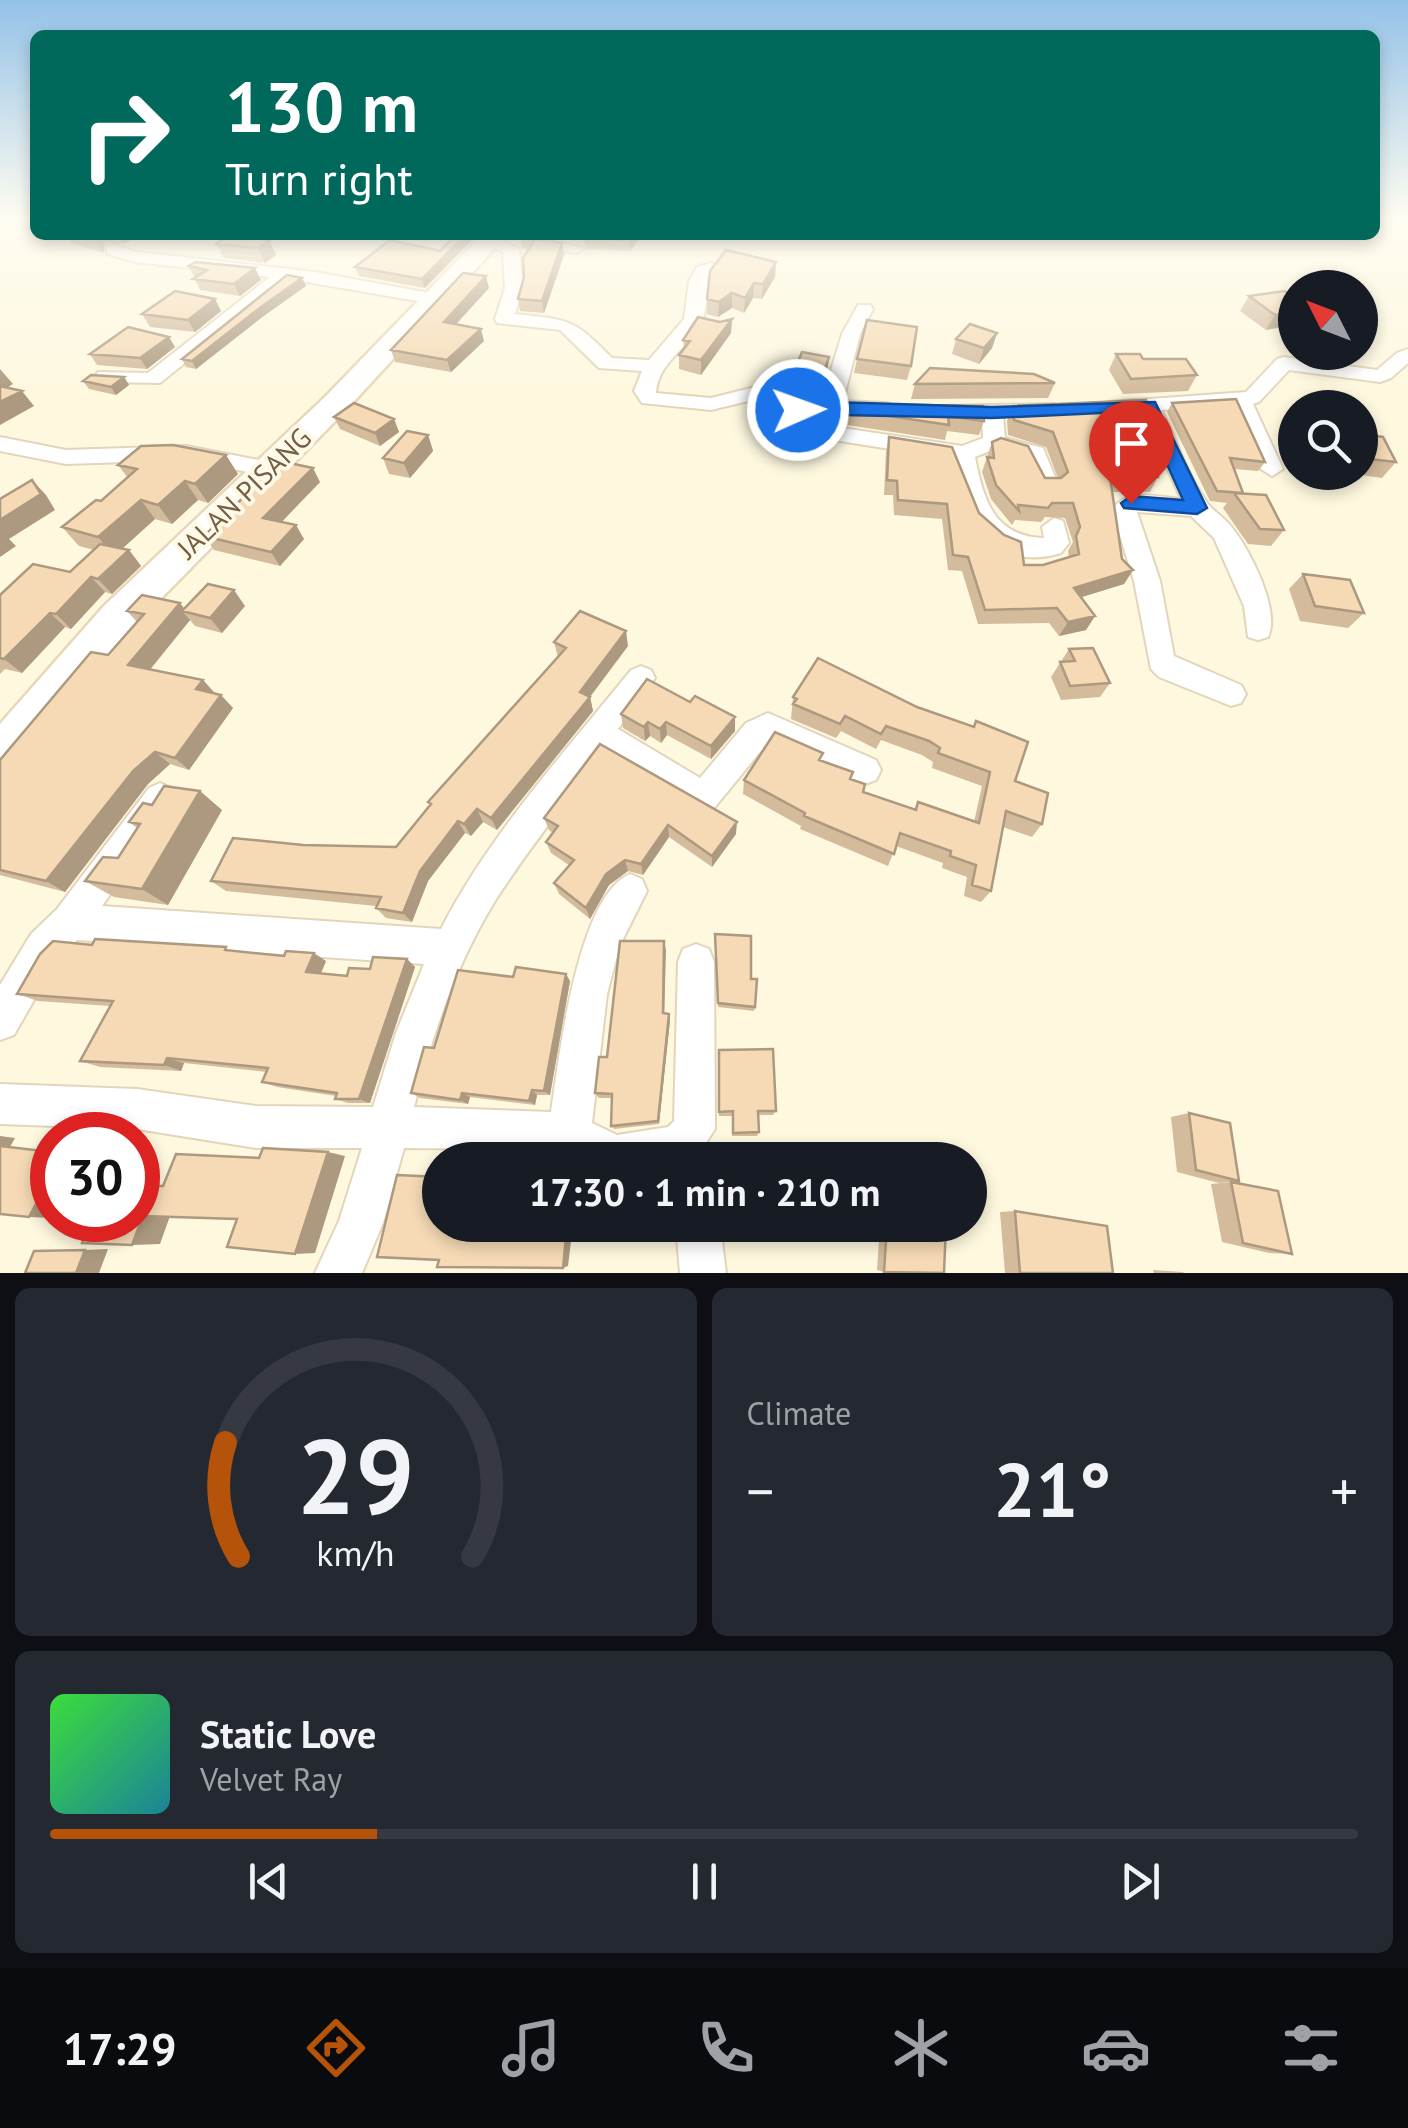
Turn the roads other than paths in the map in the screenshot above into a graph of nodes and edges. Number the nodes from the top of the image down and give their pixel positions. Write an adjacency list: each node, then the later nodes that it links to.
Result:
1 (277, 278): 9 (street)
2 (317, 278): 6 (street)
3 (457, 278): 6 (street, JALAN PISANG)
4 (514, 278): 11 (street)
5 (699, 278): 11 (street)
6 (435, 299): 23 (street, JALAN PISANG)
7 (864, 309): 17 (street)
8 (164, 336): 9 (street)
9 (200, 342): 12 (street)
10 (1408, 355): 13 (street)
11 (654, 366): 14 (street)
12 (104, 376)
13 (1240, 398): 16 (street); 24 (street)
14 (800, 406): 17 (street); 22 (street)
15 (1101, 406): 16 (street)
16 (1149, 406): 26 (street)
17 (831, 407): 19 (street)
18 (1068, 407): 19 (street)
19 (992, 412): 20 (street)
20 (994, 442): 22 (street); 25 (street)
21 (0, 444): 23 (street)
22 (963, 452): 27 (street)
23 (268, 469): 32 (street, JALAN PISANG)
24 (1272, 470)
25 (1046, 484)
26 (1197, 508): 28 (street); 30 (street)
27 (1054, 527)
28 (1258, 629)
29 (641, 678): 31 (street)
30 (1231, 694)
31 (598, 734): 33 (street); 37 (street)
32 (0, 756)
33 (864, 770)
34 (162, 796): 36 (street)
35 (630, 890): 42 (street)
36 (70, 922): 37 (street); 39 (street)
37 (451, 948): 41 (street)
38 (696, 962): 44 (street)
39 (0, 1021)
40 (0, 1104): 41 (street)
41 (388, 1128): 42 (street); 46 (street)
42 (571, 1135): 43 (street)
43 (587, 1142)
44 (682, 1142)
45 (700, 1242): 47 (street)
46 (338, 1273)
47 (703, 1273)

